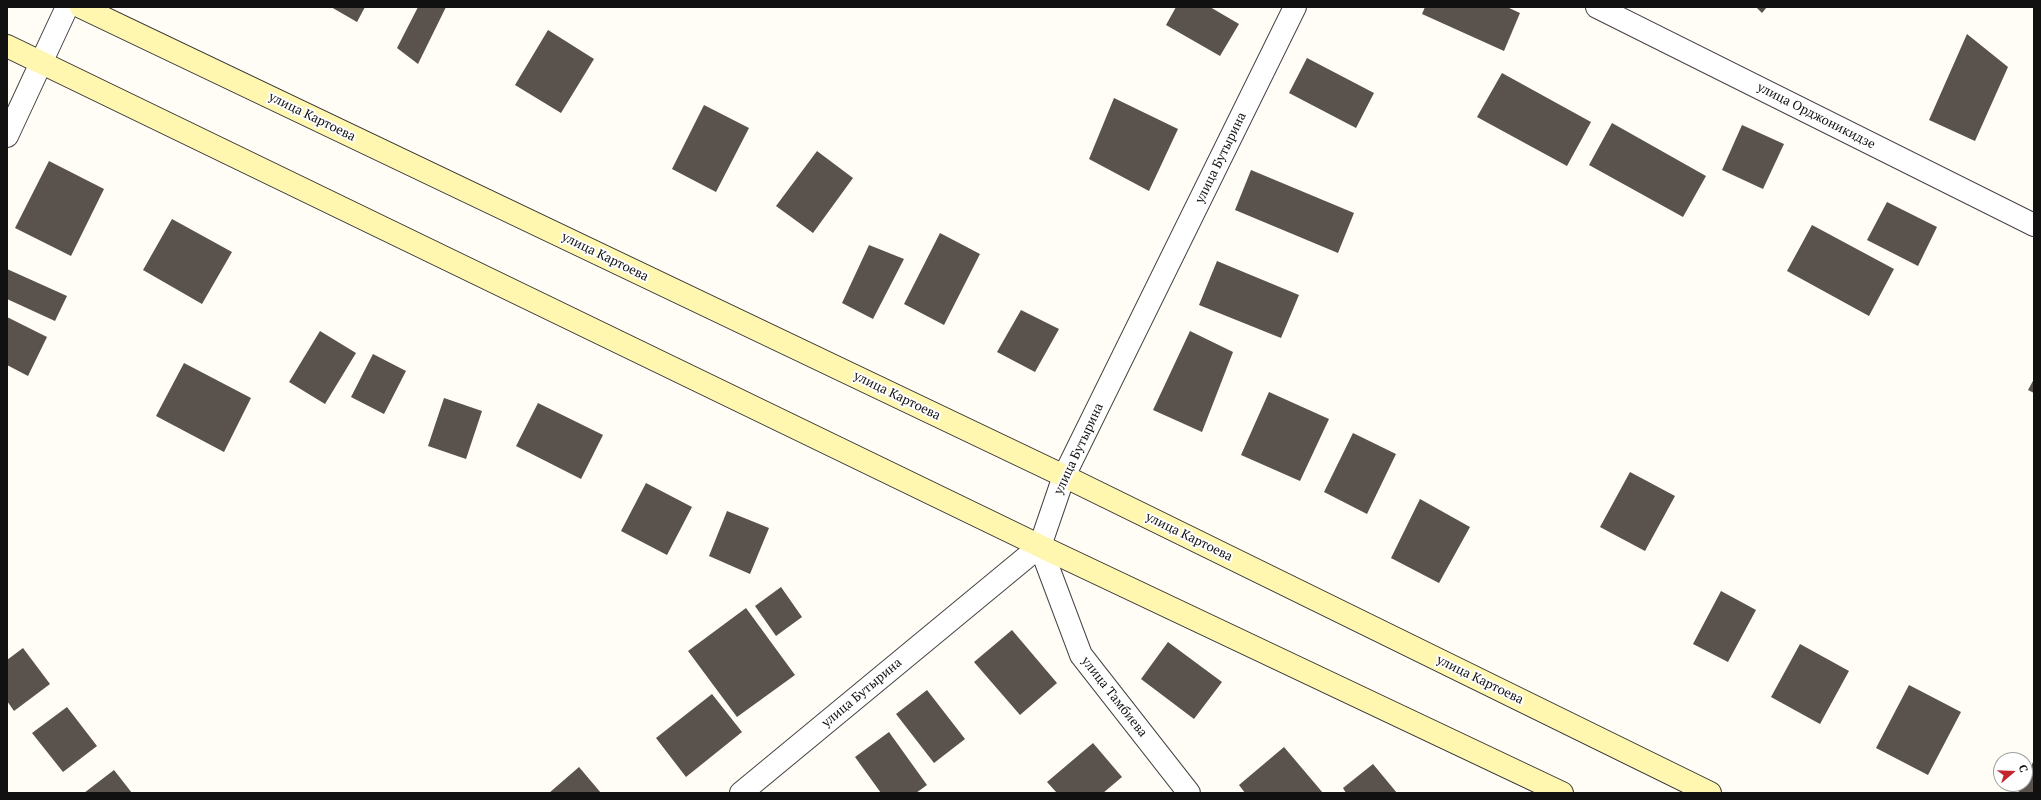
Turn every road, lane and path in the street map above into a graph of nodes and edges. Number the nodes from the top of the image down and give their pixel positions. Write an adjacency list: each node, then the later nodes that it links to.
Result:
1 (68, 7): 6 (street)
2 (81, 7): 9 (main road, улица Картоева)
3 (1296, 7): 9 (street, улица Бутырина)
4 (1598, 7): 8 (street, улица Орджоникидзе)
5 (7, 46): 6 (main road)
6 (42, 63): 7 (street); 10 (main road)
7 (7, 136)
8 (2034, 225)
9 (1064, 476): 10 (street, улица Бутырина); 14 (main road, улица Картоева)
10 (1040, 546): 11 (street, улица Бутырина); 12 (street, улица Тамбиева); 13 (main road)
11 (742, 793)
12 (1189, 793)
13 (1562, 793)
14 (1710, 793)

